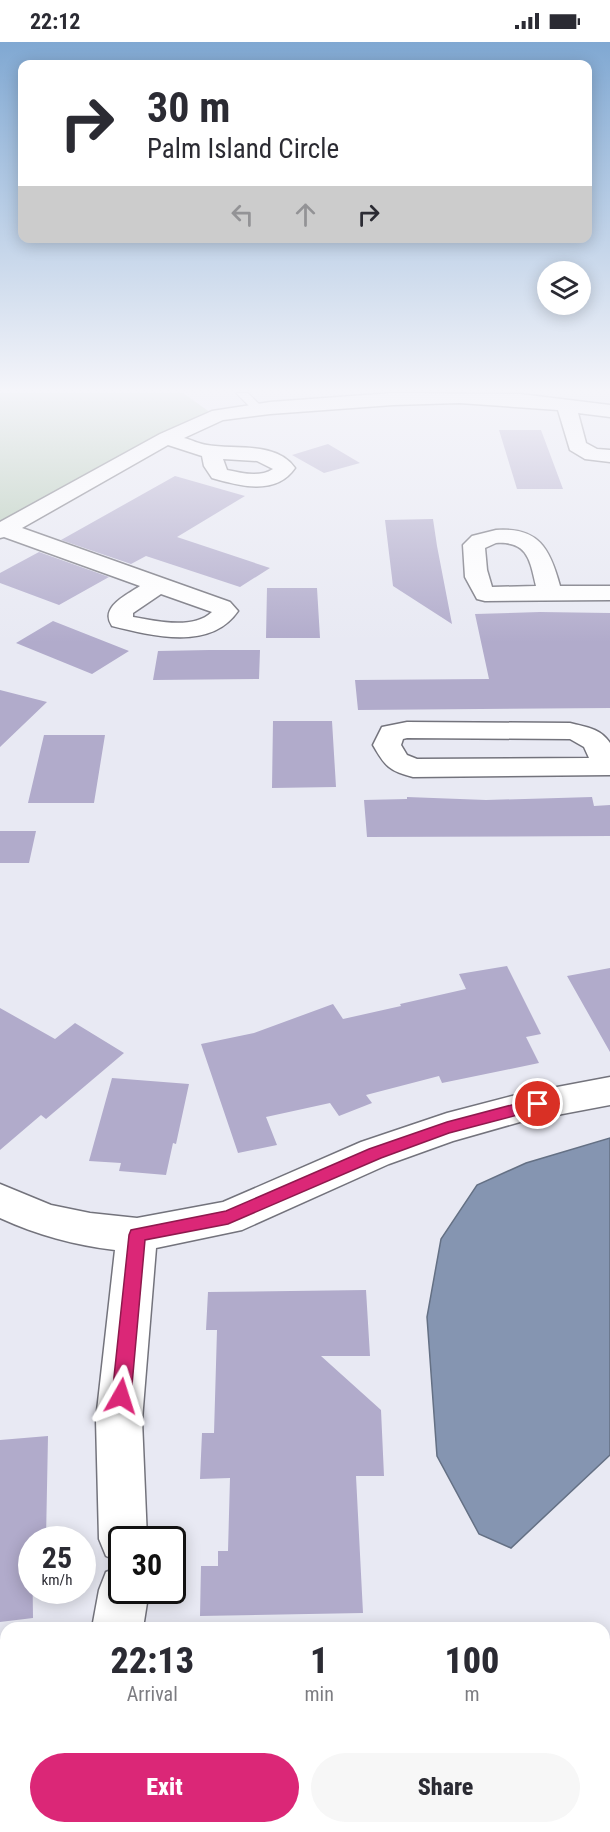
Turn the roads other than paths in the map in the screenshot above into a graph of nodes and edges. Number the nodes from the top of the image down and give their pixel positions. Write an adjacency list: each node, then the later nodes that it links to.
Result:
1 (98, 477): 2 (street)
2 (2, 530): 3 (street)
3 (159, 584)
4 (550, 593): 5 (street)
5 (610, 593)
6 (607, 766): 6 (street)
7 (610, 1091): 9 (street)
8 (0, 1200): 9 (street)
9 (137, 1235): 10 (street)
10 (123, 1526)
11 (121, 1604): 12 (street)
12 (118, 1622)

